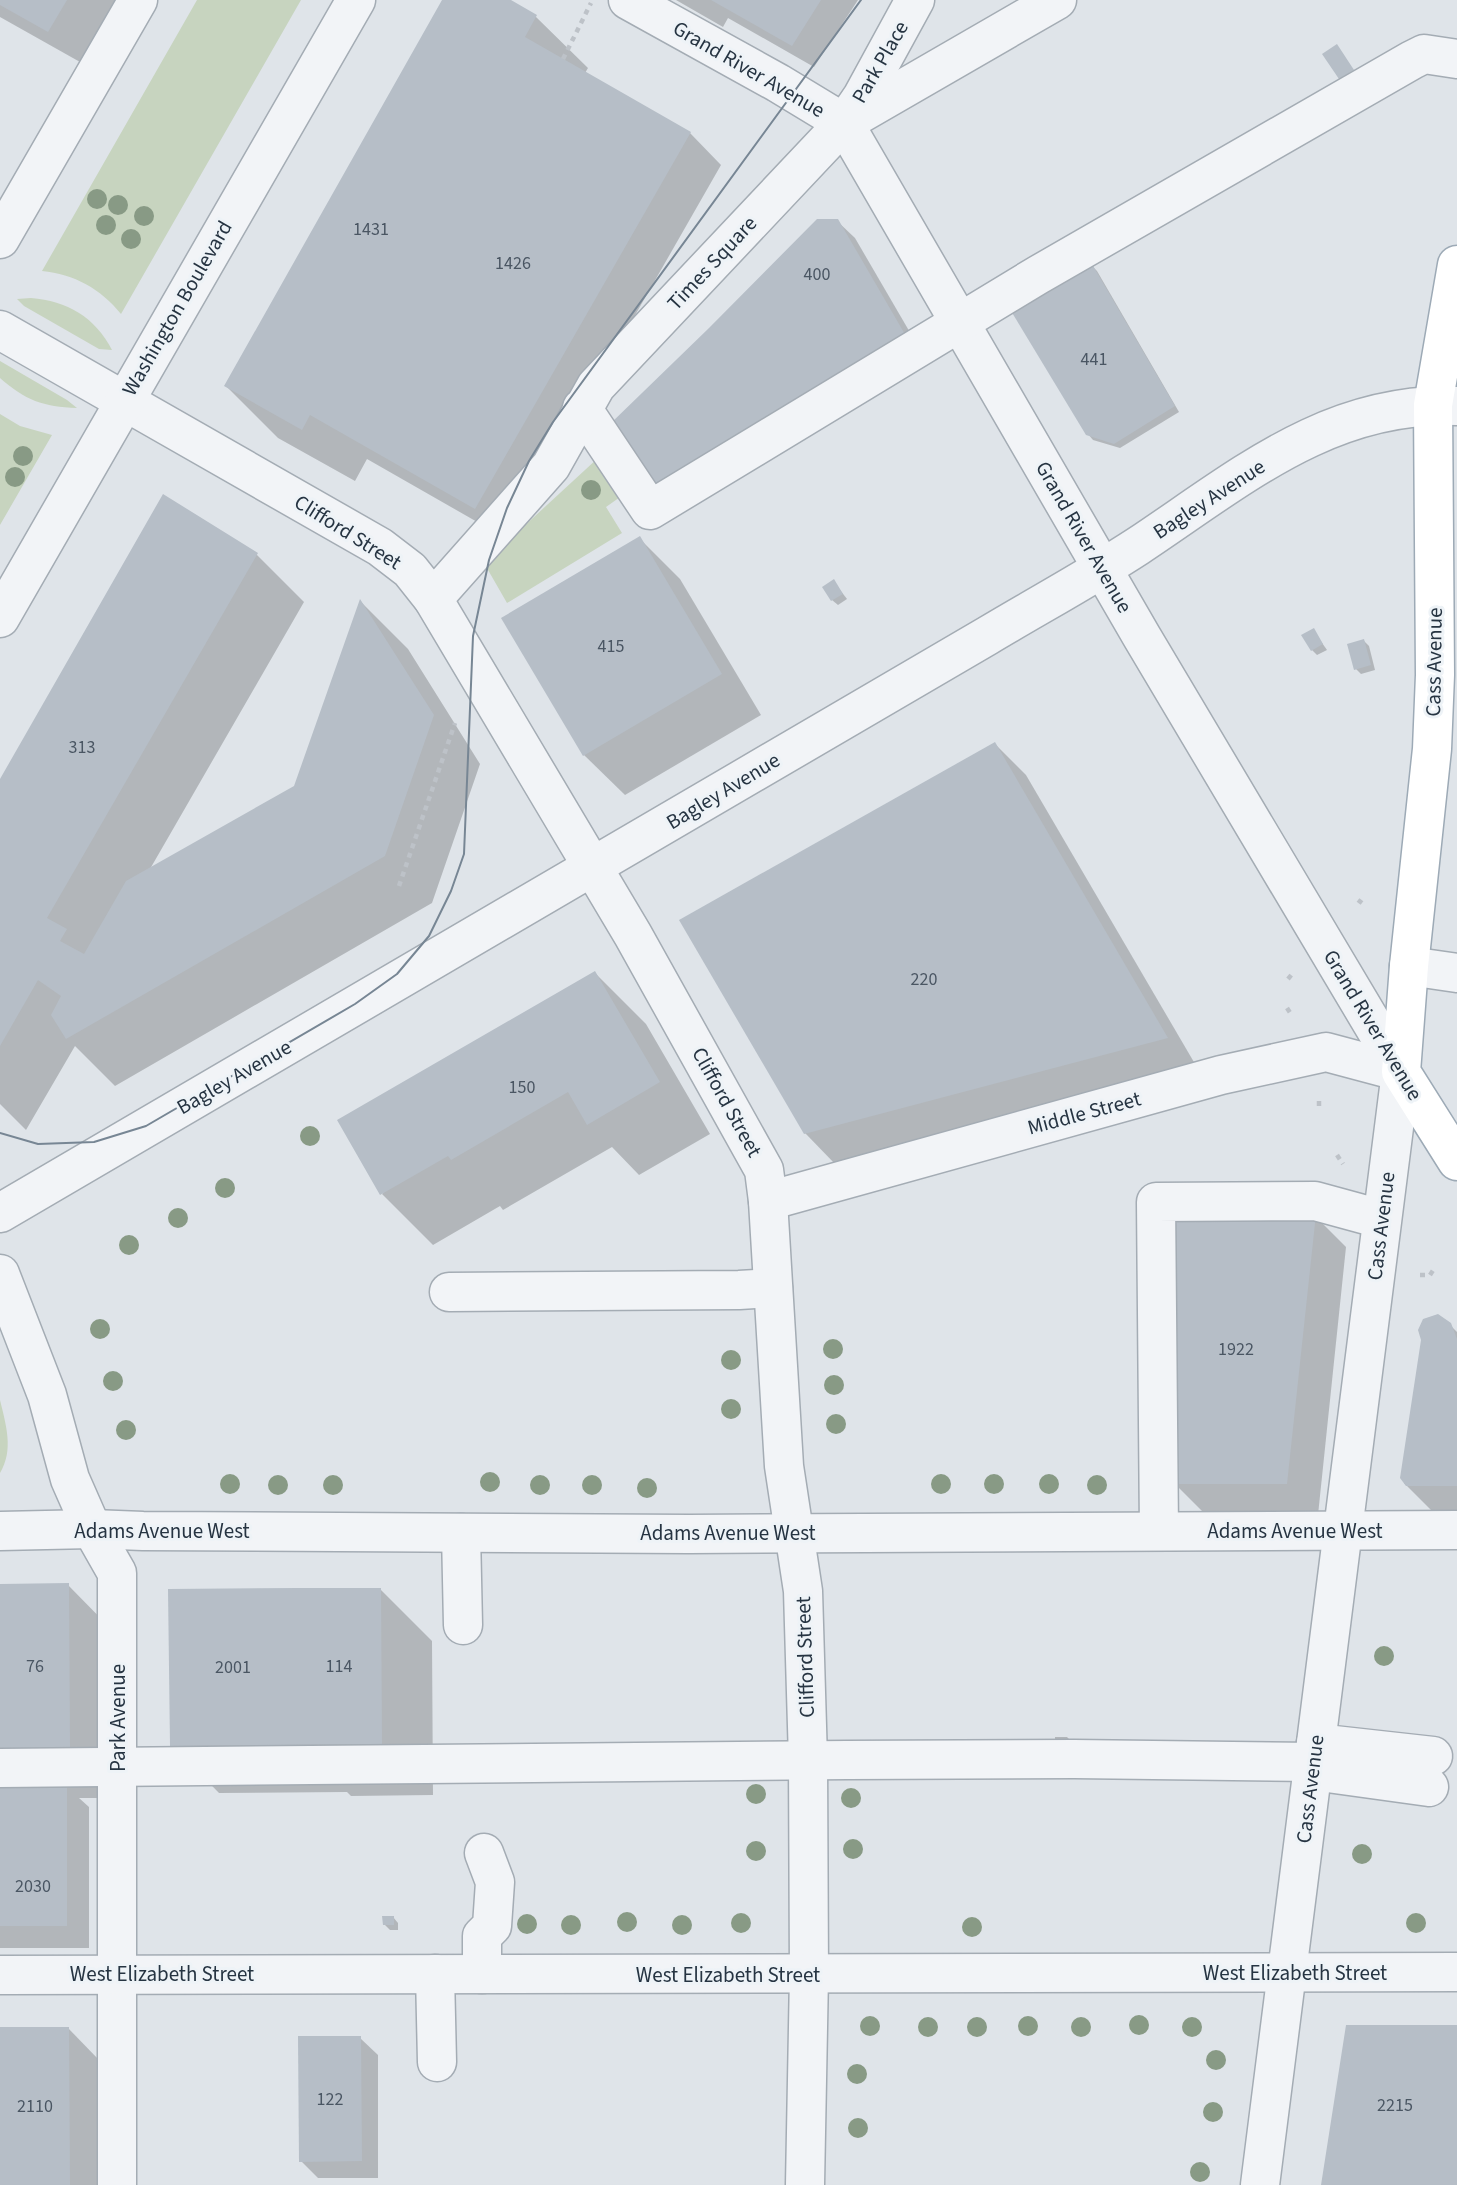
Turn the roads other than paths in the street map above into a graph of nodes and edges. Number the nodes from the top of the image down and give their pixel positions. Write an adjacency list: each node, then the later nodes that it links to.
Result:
1 (138, 0): 8 (street)
2 (356, 0): 12 (street, Washington Boulevard)
3 (915, 0): 7 (street, Park Place)
4 (1057, 0): 7 (street, Times Square)
5 (651, 6): 7 (street, Grand River Avenue)
6 (1457, 59): 10 (street)
7 (844, 123): 10 (street, Grand River Avenue); 14 (street, Times Square)
8 (0, 239)
9 (1457, 265): 13 (main road, Cass Avenue)
10 (960, 323): 14 (street); 15 (street, Grand River Avenue)
11 (0, 330): 12 (street, Clifford Street)
12 (123, 401): 16 (street, Clifford Street); 17 (street, Washington Boulevard)
13 (1445, 405): 15 (street, Bagley Avenue); 19 (main road, Cass Avenue)
14 (582, 408): 16 (street, Times Square)
15 (1102, 567): 18 (street, Bagley Avenue); 21 (street, Grand River Avenue)
16 (433, 599): 18 (street, Clifford Street)
17 (0, 618)
18 (592, 868): 23 (street, Clifford Street); 24 (street, Bagley Avenue)
19 (1409, 966): 20 (street); 21 (main road, Cass Avenue)
20 (1457, 973)
21 (1401, 1072): 22 (main road, Grand River Avenue); 23 (street, Middle Street); 25 (street, Cass Avenue)
22 (1457, 1161)
23 (768, 1201): 27 (street, Clifford Street)
24 (0, 1213)
25 (1381, 1219): 30 (street, Cass Avenue); 33 (street)
26 (0, 1274): 29 (street, Park Avenue)
27 (773, 1287): 28 (street); 35 (street, Clifford Street)
28 (449, 1292)
29 (92, 1529): 32 (street, Adams Avenue West); 34 (street, Adams Avenue West); 40 (street, Park Avenue)
30 (1344, 1530): 31 (street, Adams Avenue West); 33 (street, Adams Avenue West); 37 (street, Cass Avenue)
31 (1457, 1530)
32 (0, 1531)
33 (1159, 1531): 35 (street, Adams Avenue West)
34 (461, 1533): 35 (street, Adams Avenue West); 36 (street)
35 (796, 1534): 38 (street, Clifford Street)
36 (463, 1625)
37 (1314, 1759): 38 (street); 41 (street); 44 (street, Cass Avenue)
38 (808, 1760): 40 (street); 49 (street, Clifford Street)
39 (0, 1768): 40 (street)
40 (118, 1768): 45 (street, Park Avenue)
41 (1431, 1772)
42 (482, 1936): 47 (street)
43 (1457, 1972): 44 (street, West Elizabeth Street)
44 (1287, 1973): 49 (street, West Elizabeth Street); 53 (street, Cass Avenue)
45 (115, 1974): 46 (street, West Elizabeth Street); 48 (street, West Elizabeth Street); 51 (street, Park Avenue)
46 (435, 1974): 47 (street, West Elizabeth Street); 50 (street)
47 (482, 1974): 49 (street, West Elizabeth Street)
48 (0, 1975)
49 (809, 1975): 52 (street, Clifford Street)
50 (437, 2062)
51 (117, 2185)
52 (805, 2185)
53 (1260, 2185)

